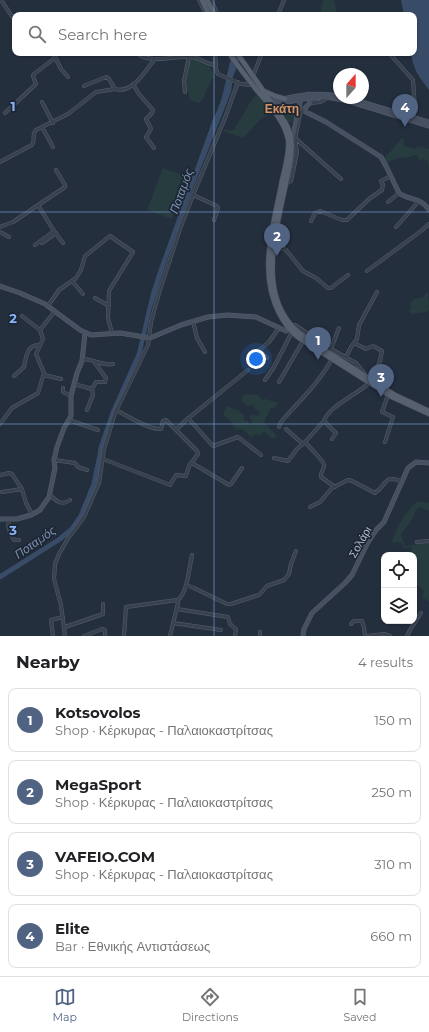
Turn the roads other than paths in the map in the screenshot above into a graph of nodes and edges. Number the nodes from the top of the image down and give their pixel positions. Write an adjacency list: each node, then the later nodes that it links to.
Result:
1 (1, 0): 12 (street)
2 (199, 0): 7 (street)
3 (202, 0): 8 (main road)
4 (207, 0): 9 (main road)
5 (211, 0): 10 (street)
6 (284, 0): 11 (street)
7 (205, 12)
8 (206, 12)
9 (213, 12)
10 (217, 12)
11 (279, 12)
12 (12, 16)
13 (141, 56): 21 (street)
14 (215, 56): 22 (street)
15 (232, 56): 27 (main road)
16 (238, 56): 23 (main road)
17 (261, 56): 23 (street)
18 (392, 56): 43 (street)
19 (189, 57): 21 (street); 22 (street); 31 (street)
20 (55, 58): 24 (street); 42 (street)
21 (155, 59): 26 (street)
22 (216, 65): 25 (street)
23 (253, 76): 30 (main road)
24 (68, 77)
25 (236, 82): 27 (street); 58 (street)
26 (133, 84): 29 (street); 52 (street)
27 (252, 84): 39 (main road)
28 (84, 86): 29 (street)
29 (115, 89): 46 (street)
30 (262, 89): 36 (main road); 39 (main road)
31 (185, 92)
32 (333, 95): 33 (main road)
33 (309, 96): 34 (main road); 35 (main road); 38 (main road)
34 (327, 97): 38 (street); 43 (main road)
35 (297, 98): 36 (main road); 39 (main road); 47 (main road)
36 (285, 99): 39 (main road)
37 (42, 102): 46 (street)
38 (310, 103): 41 (main road)
39 (270, 104): 44 (main road); 88 (main road)
40 (366, 104): 43 (main road)
41 (304, 109): 50 (street); 55 (main road)
42 (5, 113)
43 (412, 119): 45 (main road); 48 (main road)
44 (285, 122): 47 (main road); 50 (main road)
45 (429, 122)
46 (53, 123): 49 (street)
47 (295, 123): 50 (main road)
48 (429, 126)
49 (42, 127): 51 (street); 53 (street)
50 (293, 139): 56 (street); 74 (main road)
51 (54, 147)
52 (154, 148)
53 (0, 162)
54 (56, 170): 61 (street)
55 (391, 176): 57 (main road); 64 (street)
56 (341, 179)
57 (399, 193): 59 (main road); 60 (street)
58 (193, 195): 63 (street); 93 (street)
59 (419, 201): 62 (main road); 67 (street)
60 (388, 202)
61 (38, 205): 66 (street); 69 (street)
62 (429, 210)
63 (214, 220)
64 (311, 221)
65 (429, 224): 75 (street)
66 (0, 227)
67 (396, 227)
68 (0, 232): 70 (street)
69 (55, 232): 71 (street); 72 (street); 73 (street)
70 (9, 237)
71 (42, 243)
72 (63, 243)
73 (35, 245)
74 (274, 246): 76 (street); 88 (main road)
75 (367, 271)
76 (348, 275)
77 (72, 281): 80 (street); 82 (street); 83 (street)
78 (0, 286): 82 (main road)
79 (377, 292): 95 (street)
80 (83, 294)
81 (95, 298): 83 (street)
82 (48, 306): 84 (main road)
83 (108, 306): 92 (street)
84 (55, 310): 90 (street); 91 (main road)
85 (22, 316): 90 (street)
86 (193, 321): 87 (main road); 93 (main road); 98 (street)
87 (279, 328): 88 (main road); 100 (street)
88 (290, 328): 94 (main road); 111 (street)
89 (339, 328): 97 (street)
90 (40, 330): 96 (street)
91 (85, 333): 92 (main road); 101 (main road)
92 (112, 333): 93 (main road)
93 (148, 338): 120 (street)
94 (306, 338): 97 (main road); 102 (main road); 112 (street)
95 (354, 343): 99 (street); 106 (street)
96 (40, 344): 107 (street); 108 (street)
97 (330, 351): 99 (street); 109 (main road)
98 (205, 352)
99 (346, 357): 109 (street)
100 (266, 358)
101 (82, 359): 103 (street); 114 (main road)
102 (332, 359): 113 (main road); 127 (street)
103 (95, 363): 104 (street); 116 (street)
104 (113, 364)
105 (248, 370): 123 (street)
106 (376, 370)
107 (44, 375): 110 (street); 126 (street)
108 (14, 376)
109 (366, 377): 121 (main road)
110 (61, 379)
111 (265, 380)
112 (279, 382)
113 (369, 383): 117 (main road); 125 (street)
114 (74, 384): 116 (street); 118 (main road)
115 (63, 388): 118 (street)
116 (92, 389): 119 (street)
117 (388, 395): 122 (main road); 132 (street)
118 (71, 396): 124 (main road)
119 (87, 410)
120 (116, 410): 130 (street); 136 (street)
121 (429, 411)
122 (429, 414)
123 (188, 418): 130 (street); 134 (street)
124 (69, 420): 129 (street); 137 (main road)
125 (324, 421): 131 (street); 133 (street)
126 (0, 424)
127 (279, 427)
128 (286, 429): 133 (street)
129 (98, 430)
130 (176, 430): 138 (street)
131 (332, 439)
132 (385, 442)
133 (304, 443): 135 (street); 144 (street)
134 (261, 455)
135 (274, 458)
136 (103, 459): 138 (street); 163 (street)
137 (54, 460): 141 (street); 147 (main road)
138 (192, 463): 140 (street)
139 (429, 463): 143 (main road, Σολάρι)
140 (242, 468)
141 (87, 470)
142 (0, 475): 145 (street)
143 (401, 481): 144 (street); 175 (main road, Σολάρι)
144 (335, 487): 149 (street)
145 (22, 489): 146 (street); 150 (street)
146 (2, 492)
147 (50, 495): 148 (street); 150 (main road)
148 (70, 500)
149 (310, 507)
150 (32, 514): 151 (main road)
151 (10, 518): 152 (main road); 153 (street)
152 (0, 519)
153 (19, 540)
154 (429, 541): 155 (street)
155 (417, 542)
156 (296, 551): 158 (street)
157 (192, 555): 158 (street)
158 (186, 585): 159 (street)
159 (178, 600): 161 (street); 172 (street)
160 (103, 604): 166 (street)
161 (177, 609): 164 (street); 174 (street)
162 (422, 613): 179 (street)
163 (63, 617): 166 (street); 168 (street)
164 (173, 623): 167 (street); 173 (street)
165 (351, 624): 176 (street)
166 (64, 627): 169 (street)
167 (221, 630)
168 (53, 636)
169 (66, 636)
170 (84, 636): 171 (street)
171 (105, 636)
172 (124, 636)
173 (170, 636)
174 (235, 636)
175 (303, 636)
176 (365, 636)
177 (368, 636): 178 (street)
178 (390, 636)
179 (407, 636)

